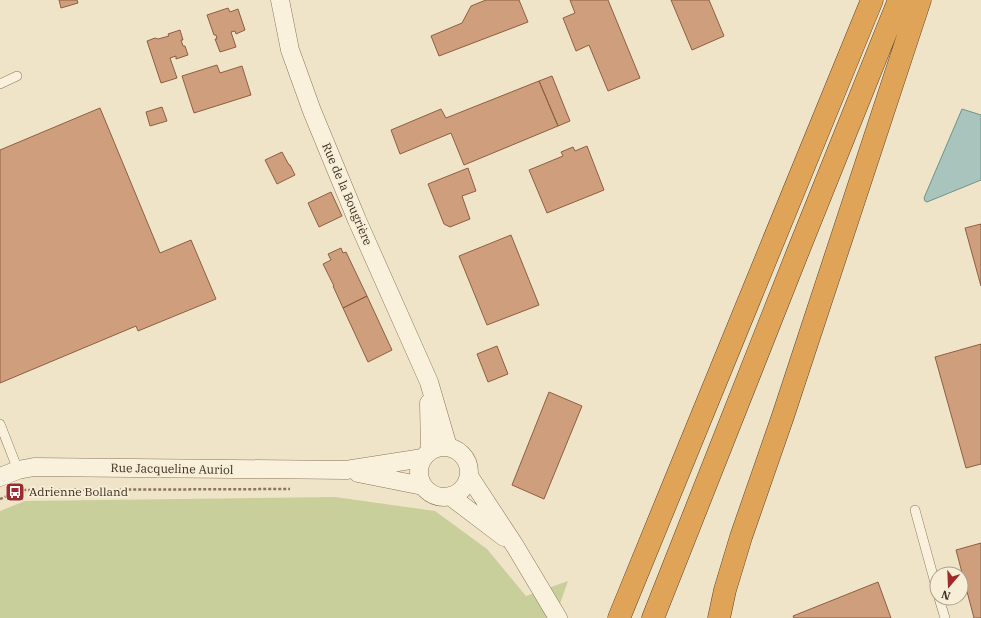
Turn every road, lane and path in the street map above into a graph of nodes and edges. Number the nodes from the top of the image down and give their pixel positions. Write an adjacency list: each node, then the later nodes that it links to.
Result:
1 (280, 0): 7 (street, Rue de la Bougrière)
2 (872, 0): 26 (highway)
3 (899, 0): 27 (highway)
4 (920, 0): 28 (highway)
5 (17, 76): 6 (lane)
6 (0, 84)
7 (428, 382): 9 (street, Rue de la Bougrière); 10 (street, Rue de la Bougrière)
8 (0, 424): 11 (lane)
9 (448, 447): 10 (street); 13 (street)
10 (426, 454): 12 (street, Rue Jacqueline Auriol); 15 (street)
11 (18, 470): 12 (street, Rue Jacqueline Auriol); 14 (street, Rue Jacqueline Auriol)
12 (346, 470): 15 (street, Rue Jacqueline Auriol)
13 (469, 476): 17 (street); 20 (street)
14 (0, 477)
15 (423, 486): 17 (street)
16 (291, 489): 18 (path)
17 (450, 496): 20 (street)
18 (0, 498)
19 (915, 510): 21 (lane)
20 (515, 546): 23 (street)
21 (930, 566)
22 (941, 606): 29 (lane)
23 (544, 610): 24 (street); 25 (street)
24 (558, 618)
25 (570, 618)
26 (619, 618)
27 (653, 618)
28 (718, 618)
29 (944, 618)

